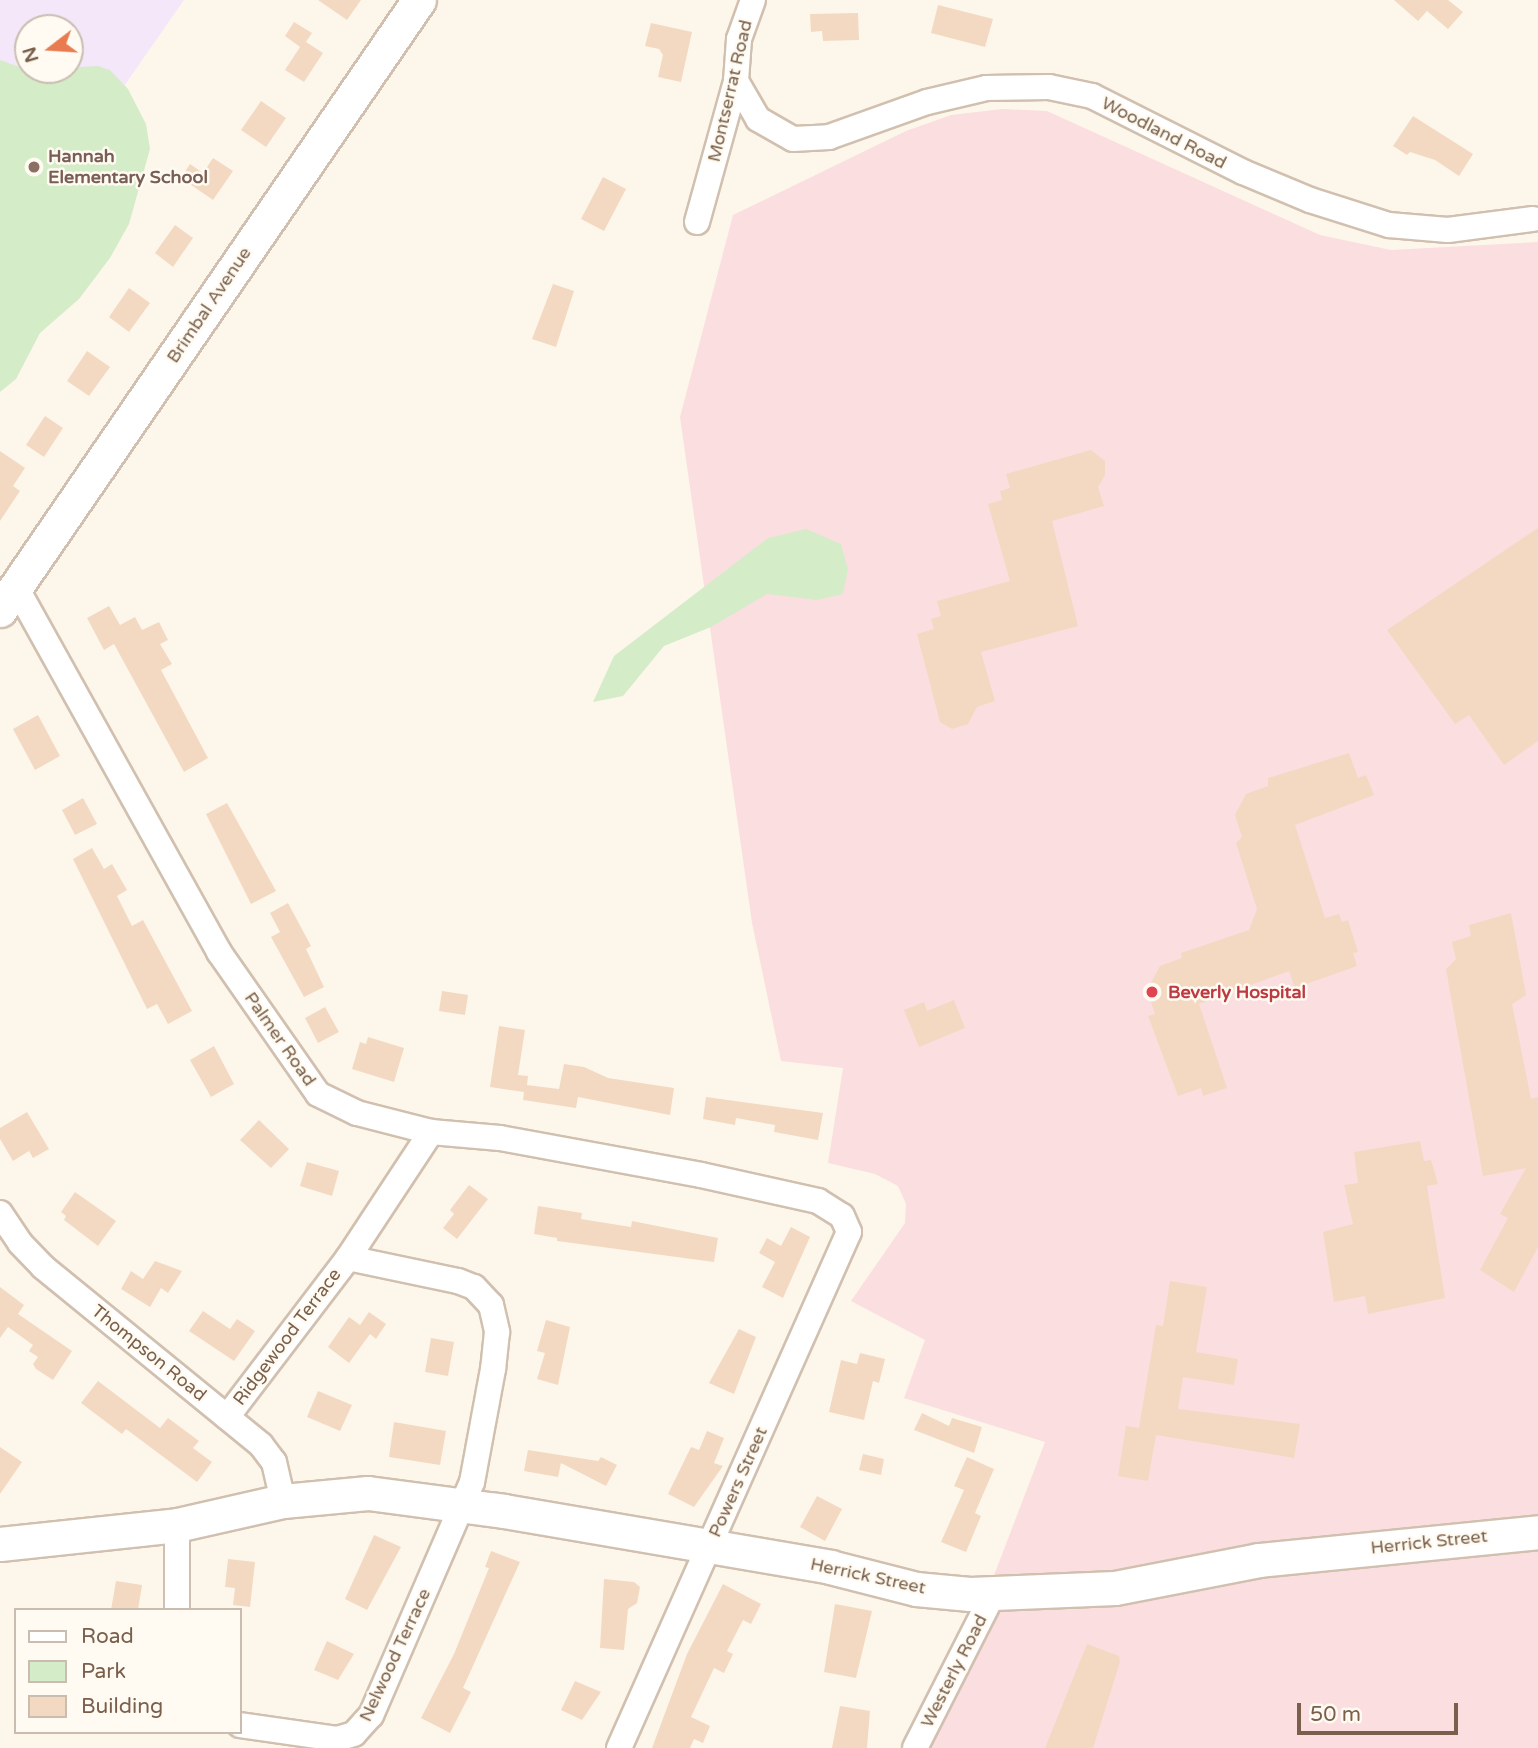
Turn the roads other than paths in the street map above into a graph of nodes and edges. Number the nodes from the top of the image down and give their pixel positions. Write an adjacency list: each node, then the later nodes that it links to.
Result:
1 (419, 0): 6 (street, Brimbal Avenue)
2 (752, 0): 3 (street, Montserrat Road)
3 (736, 81): 4 (street, Woodland Road); 5 (street, Montserrat Road)
4 (1533, 219)
5 (697, 222)
6 (8, 599): 7 (street, Palmer Road)
7 (431, 1132): 9 (street, Palmer Road); 10 (street, Ridgewood Terrace)
8 (0, 1213): 11 (street, Thompson Road)
9 (842, 1216): 17 (street, Powers Street)
10 (348, 1258): 11 (street, Ridgewood Terrace); 13 (street, Ridgewood Terrace)
11 (227, 1417): 12 (street, Thompson Road)
12 (283, 1501): 13 (street, Herrick Street); 14 (street, Herrick Street)
13 (461, 1505): 17 (street, Herrick Street); 20 (street, Nelwood Terrace)
14 (177, 1525): 16 (street, Herrick Street); 19 (street)
15 (1538, 1532): 18 (street, Herrick Street)
16 (0, 1544)
17 (709, 1546): 18 (street, Herrick Street); 21 (street, Powers Street)
18 (993, 1594): 22 (street, Westerly Road)
19 (177, 1608)
20 (242, 1725)
21 (619, 1748)
22 (915, 1748)

